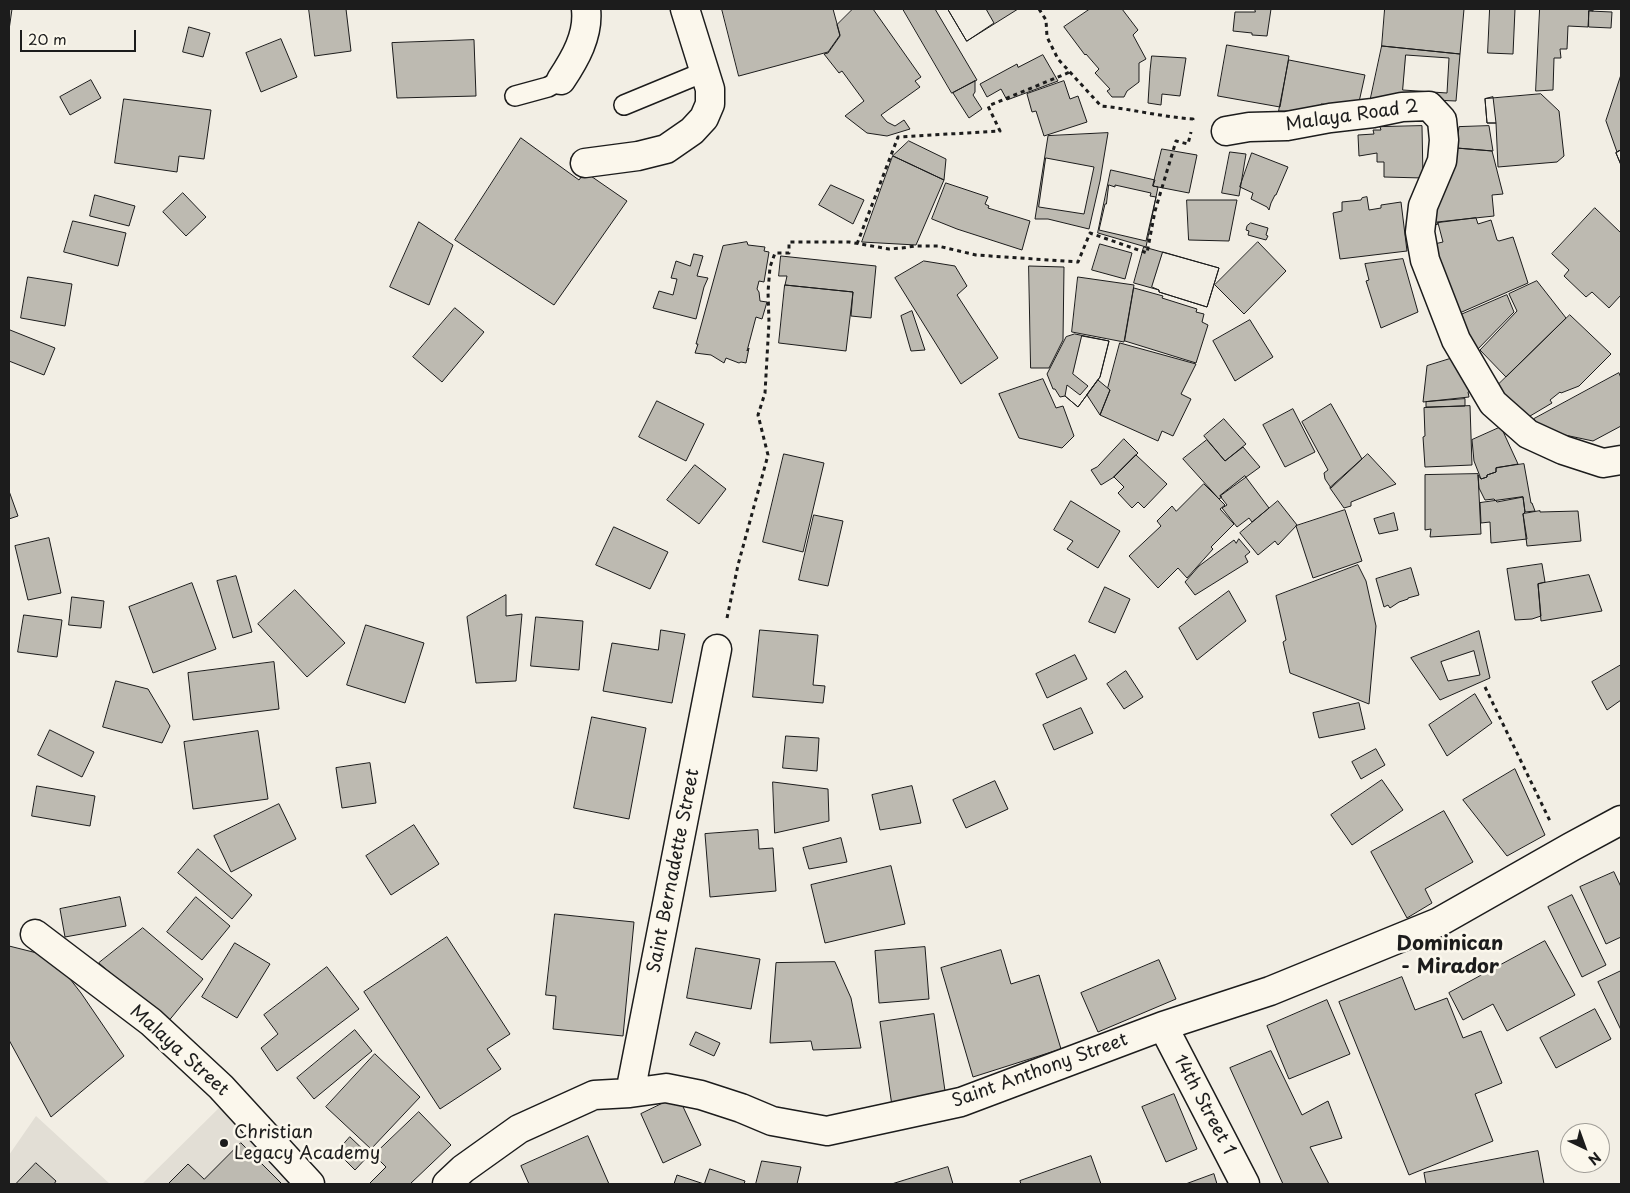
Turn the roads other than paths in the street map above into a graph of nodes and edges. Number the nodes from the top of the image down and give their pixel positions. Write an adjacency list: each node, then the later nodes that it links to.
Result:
1 (586, 9): 4 (street)
2 (684, 9): 3 (street)
3 (704, 72): 6 (lane); 8 (street)
4 (561, 80): 5 (lane)
5 (515, 96)
6 (624, 105)
7 (1226, 131): 9 (street, Malaya Road 2)
8 (585, 163)
9 (1621, 460)
10 (718, 649): 14 (street, Saint Bernadette Street)
11 (1621, 820): 13 (street, Saint Anthony Street)
12 (35, 934): 15 (street, Malaya Street)
13 (1163, 1026): 14 (street, Saint Anthony Street); 17 (street, 14th Street 1)
14 (630, 1093): 16 (street, Saint Anthony Street)
15 (310, 1184)
16 (447, 1184)
17 (1246, 1184)

